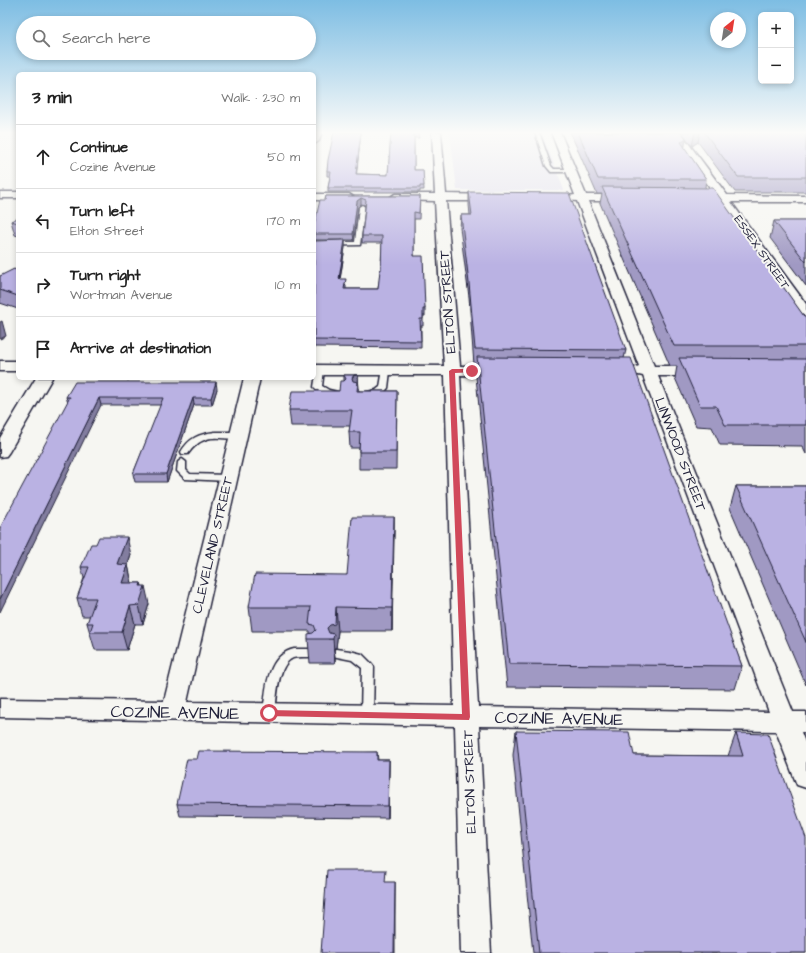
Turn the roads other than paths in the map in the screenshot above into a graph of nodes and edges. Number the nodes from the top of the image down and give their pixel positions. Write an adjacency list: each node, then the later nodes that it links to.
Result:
1 (439, 176): 8 (street, ELTON STREET)
2 (574, 176): 11 (street, LINWOOD STREET)
3 (708, 176): 14 (street, ESSEX STREET)
4 (0, 194): 5 (street)
5 (16, 194)
6 (316, 197): 16 (street)
7 (382, 197): 8 (street)
8 (440, 198): 9 (street); 23 (street, ELTON STREET)
9 (506, 198)
10 (560, 198): 11 (street)
11 (582, 198): 12 (street); 26 (street, LINWOOD STREET)
12 (636, 198)
13 (689, 198): 14 (street)
14 (723, 198): 15 (street); 18 (street, ESSEX STREET)
15 (806, 199)
16 (364, 202): 17 (lane)
17 (316, 244)
18 (806, 314)
19 (0, 366): 20 (street)
20 (16, 366)
21 (317, 370): 22 (street); 30 (lane)
22 (386, 371): 23 (street); 31 (lane)
23 (452, 371): 24 (street); 43 (street, ELTON STREET)
24 (511, 371)
25 (627, 371): 26 (street)
26 (649, 371): 27 (street); 44 (street, LINWOOD STREET)
27 (718, 371)
28 (43, 380): 33 (street)
29 (252, 380): 32 (street, CLEVELAND STREET)
30 (341, 394)
31 (364, 394)
32 (238, 435): 34 (lane); 36 (street, CLEVELAND STREET)
33 (0, 452)
34 (185, 452)
35 (182, 462): 36 (lane)
36 (228, 478): 40 (street, CLEVELAND STREET)
37 (311, 653): 41 (lane)
38 (336, 653): 42 (lane)
39 (0, 708): 40 (street, COZINE AVENUE)
40 (173, 712): 41 (street, COZINE AVENUE)
41 (269, 713): 42 (street, COZINE AVENUE)
42 (367, 715): 43 (street, COZINE AVENUE)
43 (466, 717): 44 (street, COZINE AVENUE); 46 (street, ELTON STREET)
44 (795, 722): 45 (street, LINWOOD STREET)
45 (806, 777)
46 (476, 953)

